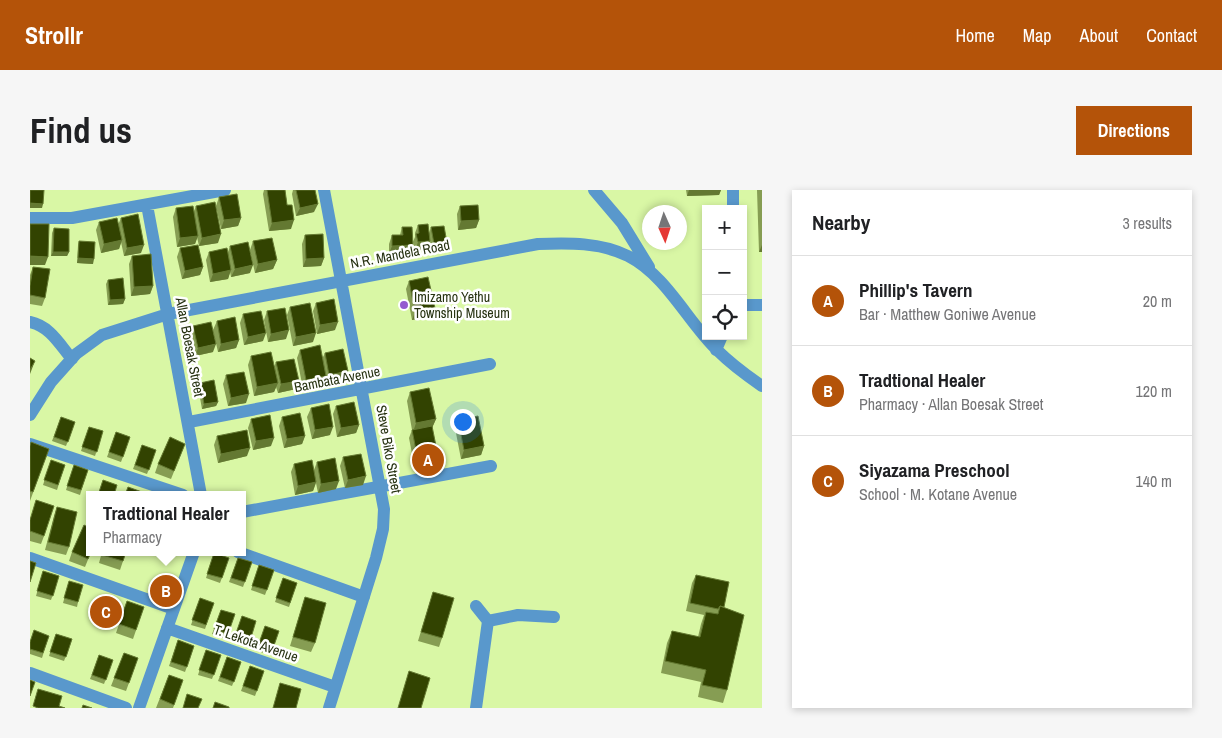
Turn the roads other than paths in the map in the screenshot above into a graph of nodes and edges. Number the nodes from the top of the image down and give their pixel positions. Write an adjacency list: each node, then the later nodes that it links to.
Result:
1 (225, 190): 5 (street)
2 (324, 190): 9 (street, Steve Biko Street)
3 (594, 190): 8 (street)
4 (733, 190): 6 (street)
5 (147, 205): 7 (street); 12 (street, Allan Boesak Street)
6 (733, 205)
7 (30, 218)
8 (653, 275): 9 (street, N.R. Mandela Road); 15 (street, N.R. Mandela Road)
9 (341, 280): 12 (street, N.R. Mandela Road); 19 (street, Steve Biko Street)
10 (747, 305): 11 (street)
11 (762, 305)
12 (168, 314): 16 (street, N.R. Mandela Road); 21 (street, Allan Boesak Street)
13 (30, 322): 16 (street)
14 (720, 340): 15 (street)
15 (716, 350): 18 (street, N.R. Mandela Road)
16 (72, 359): 20 (street, N.R. Mandela Road)
17 (490, 364): 19 (street, Bambata Avenue)
18 (762, 386)
19 (362, 389): 21 (street, Bambata Avenue); 24 (street, Steve Biko Street)
20 (30, 415)
21 (189, 422): 26 (street, Allan Boesak Street)
22 (30, 444): 25 (street)
23 (491, 466): 24 (street)
24 (381, 486): 27 (street); 31 (street, Steve Biko Street)
25 (171, 491)
26 (200, 491)
27 (246, 511)
28 (246, 555): 31 (street)
29 (193, 556): 33 (street)
30 (30, 558): 33 (street)
31 (364, 597): 38 (street, Steve Biko Street)
32 (476, 606): 35 (street)
33 (174, 609): 36 (street)
34 (554, 617): 35 (street)
35 (488, 621): 42 (street)
36 (167, 628): 38 (street, T. Lekota Avenue); 40 (street)
37 (30, 673): 39 (street)
38 (335, 687): 41 (street, Steve Biko Street)
39 (126, 708)
40 (139, 708)
41 (328, 708)
42 (476, 708)

